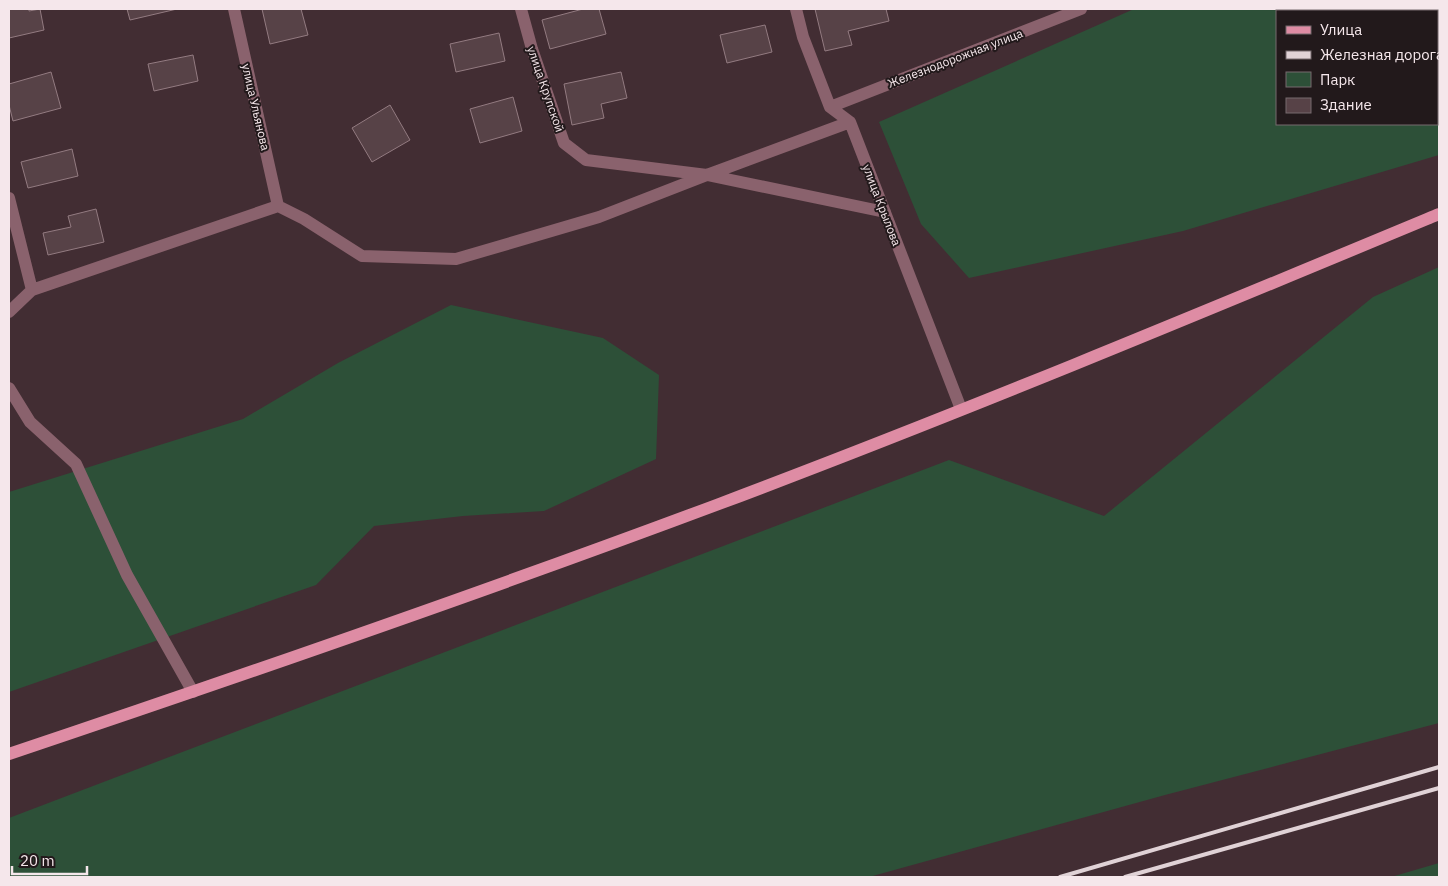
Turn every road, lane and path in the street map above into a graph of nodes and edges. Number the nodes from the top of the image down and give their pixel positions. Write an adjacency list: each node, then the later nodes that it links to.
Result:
1 (234, 9): 9 (street, улица Ульянова)
2 (521, 9): 7 (street, улица Крупской)
3 (796, 9): 5 (street)
4 (1081, 9): 5 (street, Железнодорожная улица)
5 (830, 106): 6 (street)
6 (850, 122): 7 (street); 10 (street, улица Крылова)
7 (707, 175): 9 (street); 10 (street)
8 (9, 198): 12 (street)
9 (278, 206): 12 (street)
10 (885, 212): 15 (street, улица Крылова)
11 (1439, 214): 15 (main road)
12 (32, 290): 13 (street)
13 (9, 312)
14 (9, 388): 16 (street)
15 (961, 409): 16 (main road)
16 (193, 692): 17 (main road)
17 (9, 754)

